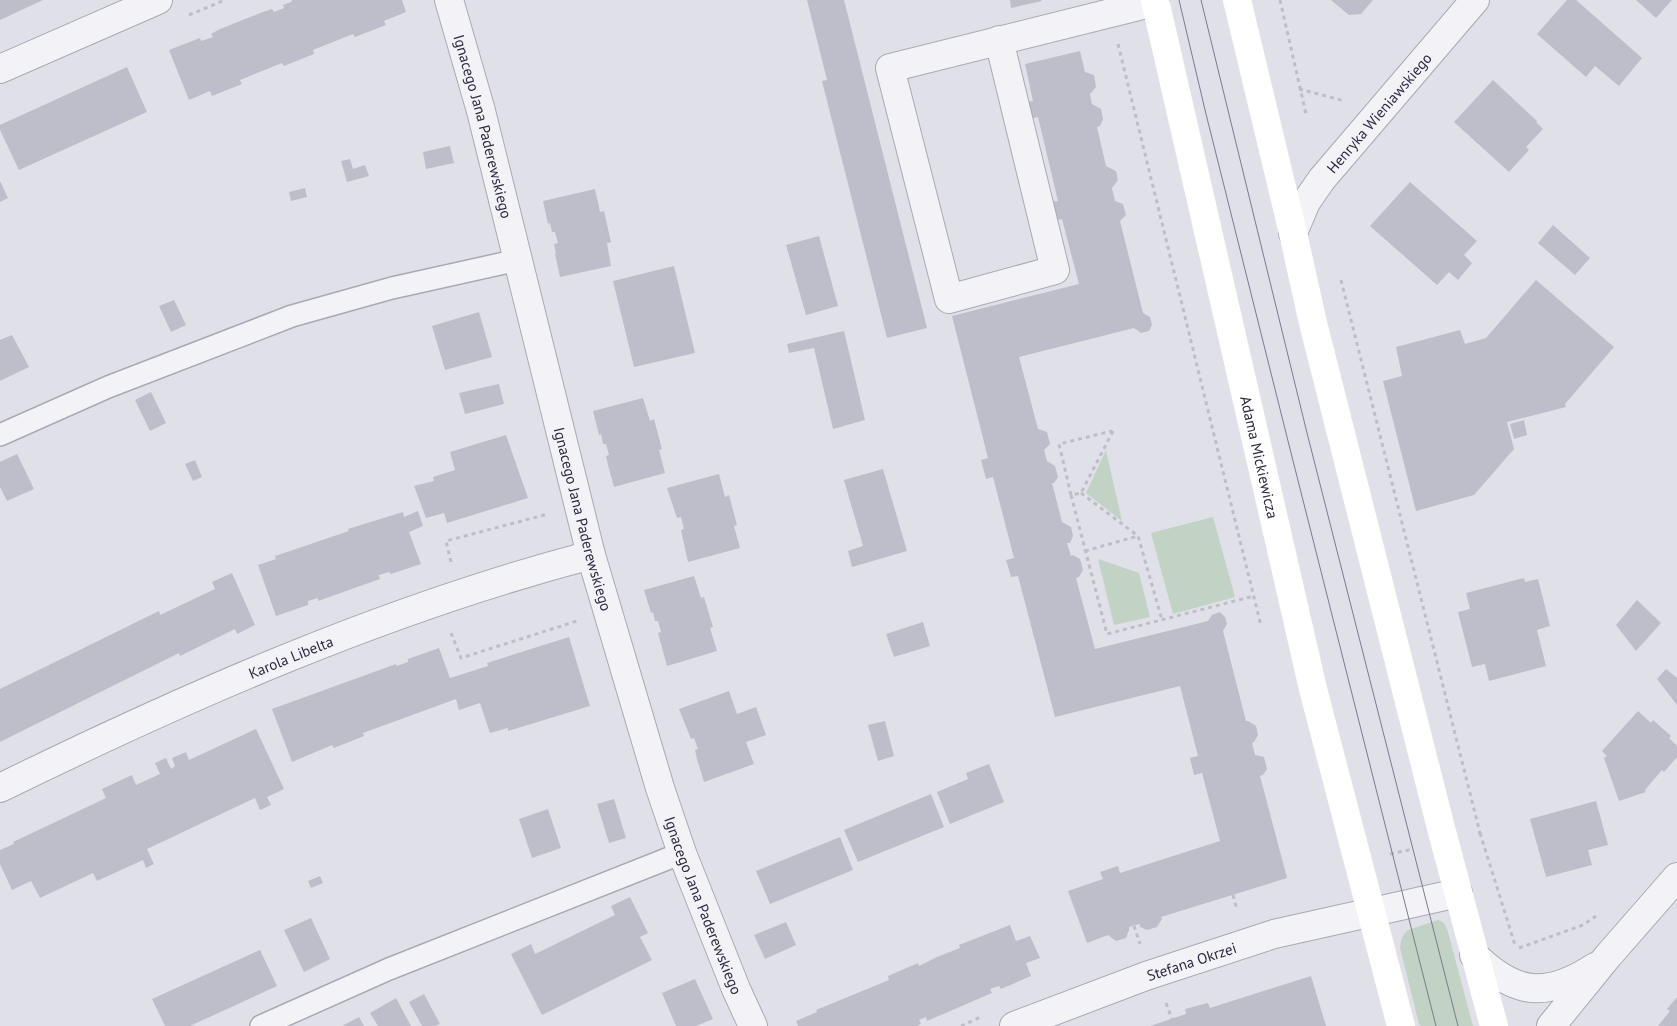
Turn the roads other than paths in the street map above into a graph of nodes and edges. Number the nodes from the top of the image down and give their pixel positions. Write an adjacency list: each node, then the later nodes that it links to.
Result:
1 (157, 0): 7 (street)
2 (449, 0): 9 (street, Ignacego Jana Paderewskiego)
3 (1237, 0): 8 (street)
4 (1475, 0): 8 (street, Henryka Wieniawskiego)
5 (1155, 1): 6 (street); 16 (street, Adama Mickiewicza)
6 (999, 40): 6 (street)
7 (0, 69)
8 (1293, 233): 15 (street)
9 (518, 260): 10 (lane); 11 (street, Ignacego Jana Paderewskiego)
10 (0, 435)
11 (591, 555): 12 (street, Karola Libelta); 13 (street, Ignacego Jana Paderewskiego)
12 (0, 788)
13 (682, 853): 19 (lane); 20 (street, Ignacego Jana Paderewskiego)
14 (1677, 877): 18 (street)
15 (1458, 892): 16 (street); 17 (street)
16 (1372, 912): 21 (street, Stefana Okrzei); 22 (street, Adama Mickiewicza)
17 (1474, 955): 18 (street); 23 (street)
18 (1608, 956): 24 (street)
19 (262, 1026)
20 (753, 1026)
21 (1014, 1026)
22 (1401, 1026)
23 (1494, 1026)
24 (1552, 1026)

